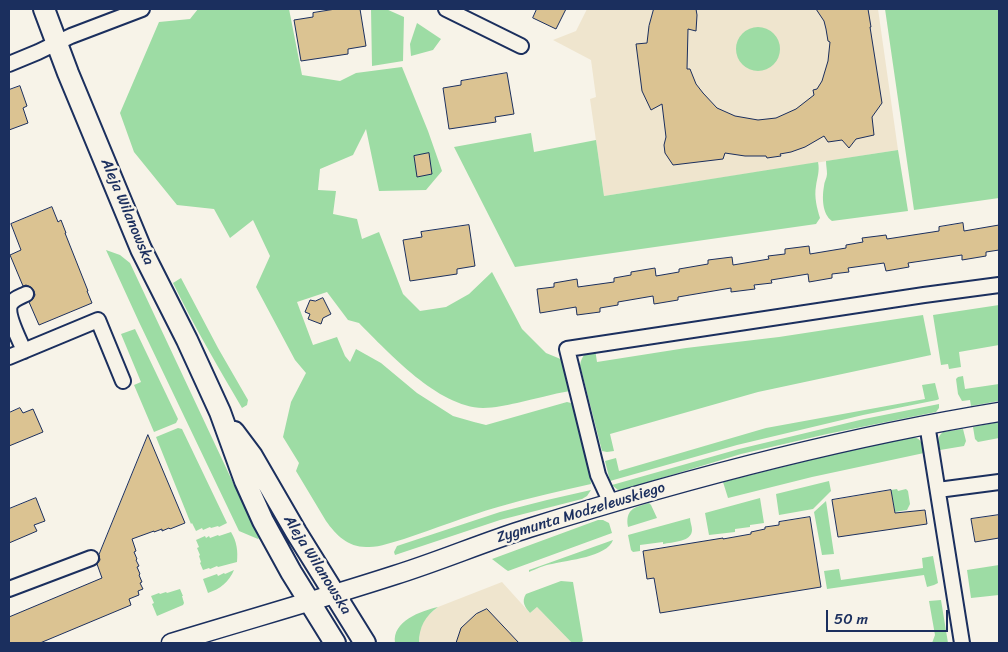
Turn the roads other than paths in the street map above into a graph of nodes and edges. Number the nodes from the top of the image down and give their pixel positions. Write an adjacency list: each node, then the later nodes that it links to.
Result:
1 (44, 9): 4 (main road, Aleja Wilanowska)
2 (142, 9): 4 (street)
3 (446, 9): 5 (street)
4 (56, 43): 6 (street); 12 (main road, Aleja Wilanowska)
5 (521, 46)
6 (9, 64)
7 (999, 285): 17 (street)
8 (26, 294): 9 (street)
9 (24, 351): 10 (street); 11 (street)
10 (9, 358)
11 (123, 381)
12 (220, 412): 20 (main road, Aleja Wilanowska); 21 (main road, Aleja Wilanowska)
13 (999, 412): 14 (street, Zygmunta Modzelewskiego)
14 (927, 424): 16 (street); 17 (street, Zygmunta Modzelewskiego)
15 (999, 482): 16 (street)
16 (938, 490): 25 (street)
17 (611, 503): 20 (street, Zygmunta Modzelewskiego)
18 (91, 558): 19 (street)
19 (9, 589)
20 (335, 594): 21 (street, Zygmunta Modzelewskiego); 24 (main road, Aleja Wilanowska)
21 (309, 602): 22 (street, Zygmunta Modzelewskiego); 23 (main road, Aleja Wilanowska)
22 (171, 643)
23 (335, 643)
24 (365, 643)
25 (962, 643)

